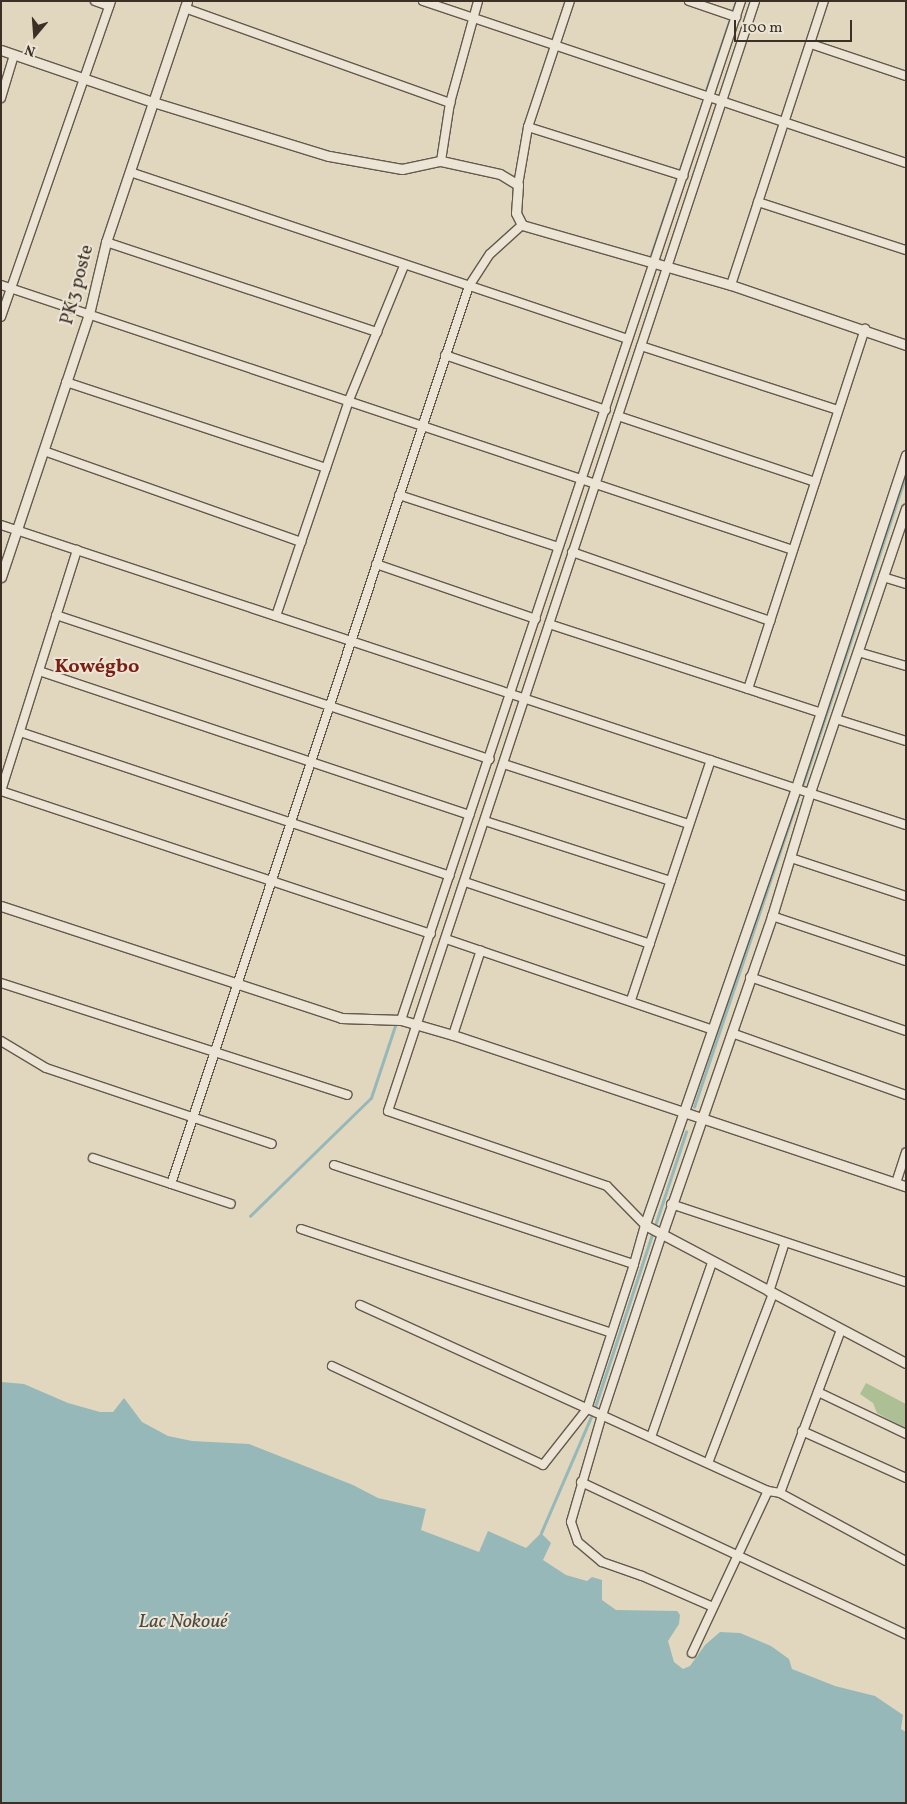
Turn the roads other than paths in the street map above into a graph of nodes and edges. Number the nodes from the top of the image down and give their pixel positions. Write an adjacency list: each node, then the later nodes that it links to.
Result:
1 (95, 1): 9 (street)
2 (423, 1): 11 (street)
3 (478, 1): 11 (street)
4 (570, 1): 13 (street)
5 (689, 1): 12 (street)
6 (742, 1): 12 (street)
7 (755, 1): 23 (street)
8 (824, 1): 14 (street)
9 (110, 4): 18 (street)
10 (186, 5): 21 (street, PK3 poste); 22 (street)
11 (473, 18): 13 (street); 22 (street)
12 (736, 18): 20 (street)
13 (554, 43): 20 (street); 25 (street)
14 (811, 44): 17 (street); 24 (street)
15 (1, 50): 16 (street)
16 (14, 55): 18 (street); 19 (street)
17 (906, 76)
18 (83, 78): 21 (street); 41 (street)
19 (1, 98)
20 (709, 99): 23 (street); 29 (street)
21 (153, 102): 26 (street); 28 (street, PK3 poste)
22 (450, 103): 26 (street)
23 (722, 103): 24 (street); 37 (street)
24 (785, 121): 27 (street); 31 (street)
25 (528, 127): 29 (street); 30 (street)
26 (441, 161): 30 (street)
27 (906, 163)
28 (130, 172): 33 (street, PK3 poste); 36 (street)
29 (683, 176): 35 (street)
30 (518, 185): 32 (street)
31 (758, 202): 34 (street); 39 (street)
32 (522, 225): 35 (street); 40 (street)
33 (106, 242): 42 (street, PK3 poste); 45 (street)
34 (906, 250)
35 (654, 263): 37 (street); 46 (street)
36 (404, 266): 40 (street); 45 (street)
37 (668, 266): 39 (street); 48 (street)
38 (1, 285): 41 (street)
39 (731, 285): 44 (street)
40 (470, 286): 46 (street); 49 (street)
41 (11, 289): 42 (street); 43 (street)
42 (88, 314): 50 (street, PK3 poste); 51 (street)
43 (1, 317)
44 (864, 329): 47 (street); 53 (street)
45 (377, 332): 51 (street)
46 (628, 339): 52 (street)
47 (906, 345)
48 (641, 346): 53 (street); 54 (street)
49 (445, 355): 52 (street); 55 (street)
50 (66, 382): 56 (street, PK3 poste); 58 (street)
51 (349, 400): 55 (street); 58 (street)
52 (606, 410): 59 (street)
53 (838, 410): 60 (street)
54 (618, 416): 60 (street); 61 (street)
55 (422, 424): 59 (street); 62 (street)
56 (44, 451): 65 (street, PK3 poste); 66 (street)
57 (906, 455): 90 (street)
58 (326, 468): 66 (street)
59 (581, 479): 61 (street); 67 (street)
60 (816, 482): 69 (street)
61 (595, 483): 69 (street); 70 (street)
62 (399, 495): 67 (street); 73 (street)
63 (906, 509): 75 (street)
64 (1, 525): 65 (street)
65 (17, 531): 68 (street); 74 (street, PK3 poste)
66 (301, 542): 78 (street)
67 (558, 547): 71 (street)
68 (76, 550): 77 (street); 78 (street)
69 (794, 550): 80 (street)
70 (572, 552): 72 (street); 80 (street)
71 (554, 558): 72 (street); 79 (street)
72 (570, 563): 81 (street)
73 (376, 564): 79 (street); 82 (street)
74 (1, 577)
75 (883, 577): 76 (street); 83 (street)
76 (906, 584)
77 (56, 615): 85 (street); 89 (street)
78 (276, 616): 82 (street)
79 (536, 619): 87 (street)
80 (770, 621): 86 (street)
81 (549, 624): 86 (street); 88 (street)
82 (350, 641): 87 (street); 89 (street)
83 (858, 652): 84 (street); 91 (street)
84 (906, 666)
85 (39, 670): 92 (street); 96 (street)
86 (748, 689): 90 (street)
87 (510, 694): 88 (street); 94 (street)
88 (524, 699): 95 (street); 97 (street)
89 (329, 706): 94 (street); 96 (street)
90 (818, 712): 98 (street)
91 (836, 719): 93 (street); 100 (street)
92 (20, 732): 99 (street); 102 (street)
93 (906, 741)
94 (490, 759): 101 (street)
95 (710, 760): 98 (street); 104 (street)
96 (310, 762): 101 (street); 102 (street)
97 (504, 764): 103 (street); 104 (street)
98 (796, 788): 100 (street); 125 (street)
99 (1, 791): 108 (street)
100 (810, 792): 105 (street); 106 (street)
101 (470, 815): 107 (street)
102 (291, 821): 107 (street); 108 (street)
103 (485, 821): 109 (street); 110 (street)
104 (689, 824): 109 (street)
105 (906, 825)
106 (791, 858): 111 (street); 113 (street)
107 (450, 876): 114 (street)
108 (271, 880): 114 (street); 121 (street)
109 (671, 881): 116 (street)
110 (465, 882): 115 (street); 116 (street)
111 (906, 896)
112 (1, 906): 121 (street)
113 (772, 916): 118 (street); 119 (street)
114 (431, 934): 123 (street)
115 (446, 939): 117 (street); 124 (street)
116 (650, 944): 122 (street)
117 (481, 950): 122 (street); 128 (street)
118 (906, 961)
119 (750, 977): 126 (street); 127 (street)
120 (1, 983): 130 (street)
121 (237, 984): 123 (street); 130 (street)
122 (631, 1000): 125 (street)
123 (401, 1020): 124 (street)
124 (416, 1024): 128 (street); 145 (street)
125 (711, 1029): 133 (street)
126 (906, 1031)
127 (732, 1033): 132 (street); 134 (street)
128 (453, 1035): 133 (street)
129 (1, 1041): 135 (street)
130 (214, 1052): 131 (street); 135 (street)
131 (347, 1095)
132 (906, 1095)
133 (685, 1111): 134 (street); 145 (street)
134 (701, 1117): 140 (street); 144 (street)
135 (193, 1118): 136 (street); 141 (street)
136 (272, 1144)
137 (906, 1153): 140 (street)
138 (94, 1158): 141 (street)
139 (334, 1165): 150 (street)
140 (896, 1183): 142 (street)
141 (171, 1184): 143 (street)
142 (906, 1187)
143 (230, 1204)
144 (671, 1204): 147 (street); 148 (street)
145 (645, 1225): 147 (street); 150 (street)
146 (301, 1229): 155 (street)
147 (662, 1234): 149 (street); 160 (street)
148 (785, 1242): 151 (street); 152 (street)
149 (712, 1263): 152 (street); 163 (street)
150 (634, 1264): 155 (street)
151 (906, 1282)
152 (771, 1293): 154 (street); 164 (street)
153 (360, 1305): 159 (street)
154 (841, 1330): 156 (street); 158 (street)
155 (611, 1333): 159 (street)
156 (906, 1364)
157 (332, 1366): 159 (street)
158 (818, 1392): 161 (street); 162 (street)
159 (587, 1409): 160 (street)
160 (602, 1415): 163 (street); 166 (street)
161 (802, 1431): 165 (street); 168 (street)
162 (906, 1434)
163 (651, 1437): 164 (street)
164 (708, 1463): 167 (street)
165 (906, 1478)
166 (580, 1482): 169 (street); 171 (street)
167 (768, 1491): 168 (street); 169 (street)
168 (780, 1493): 170 (street)
169 (738, 1554): 171 (street); 172 (street)
170 (906, 1561)
171 (713, 1608): 173 (street)
172 (906, 1634)
173 (692, 1652)

